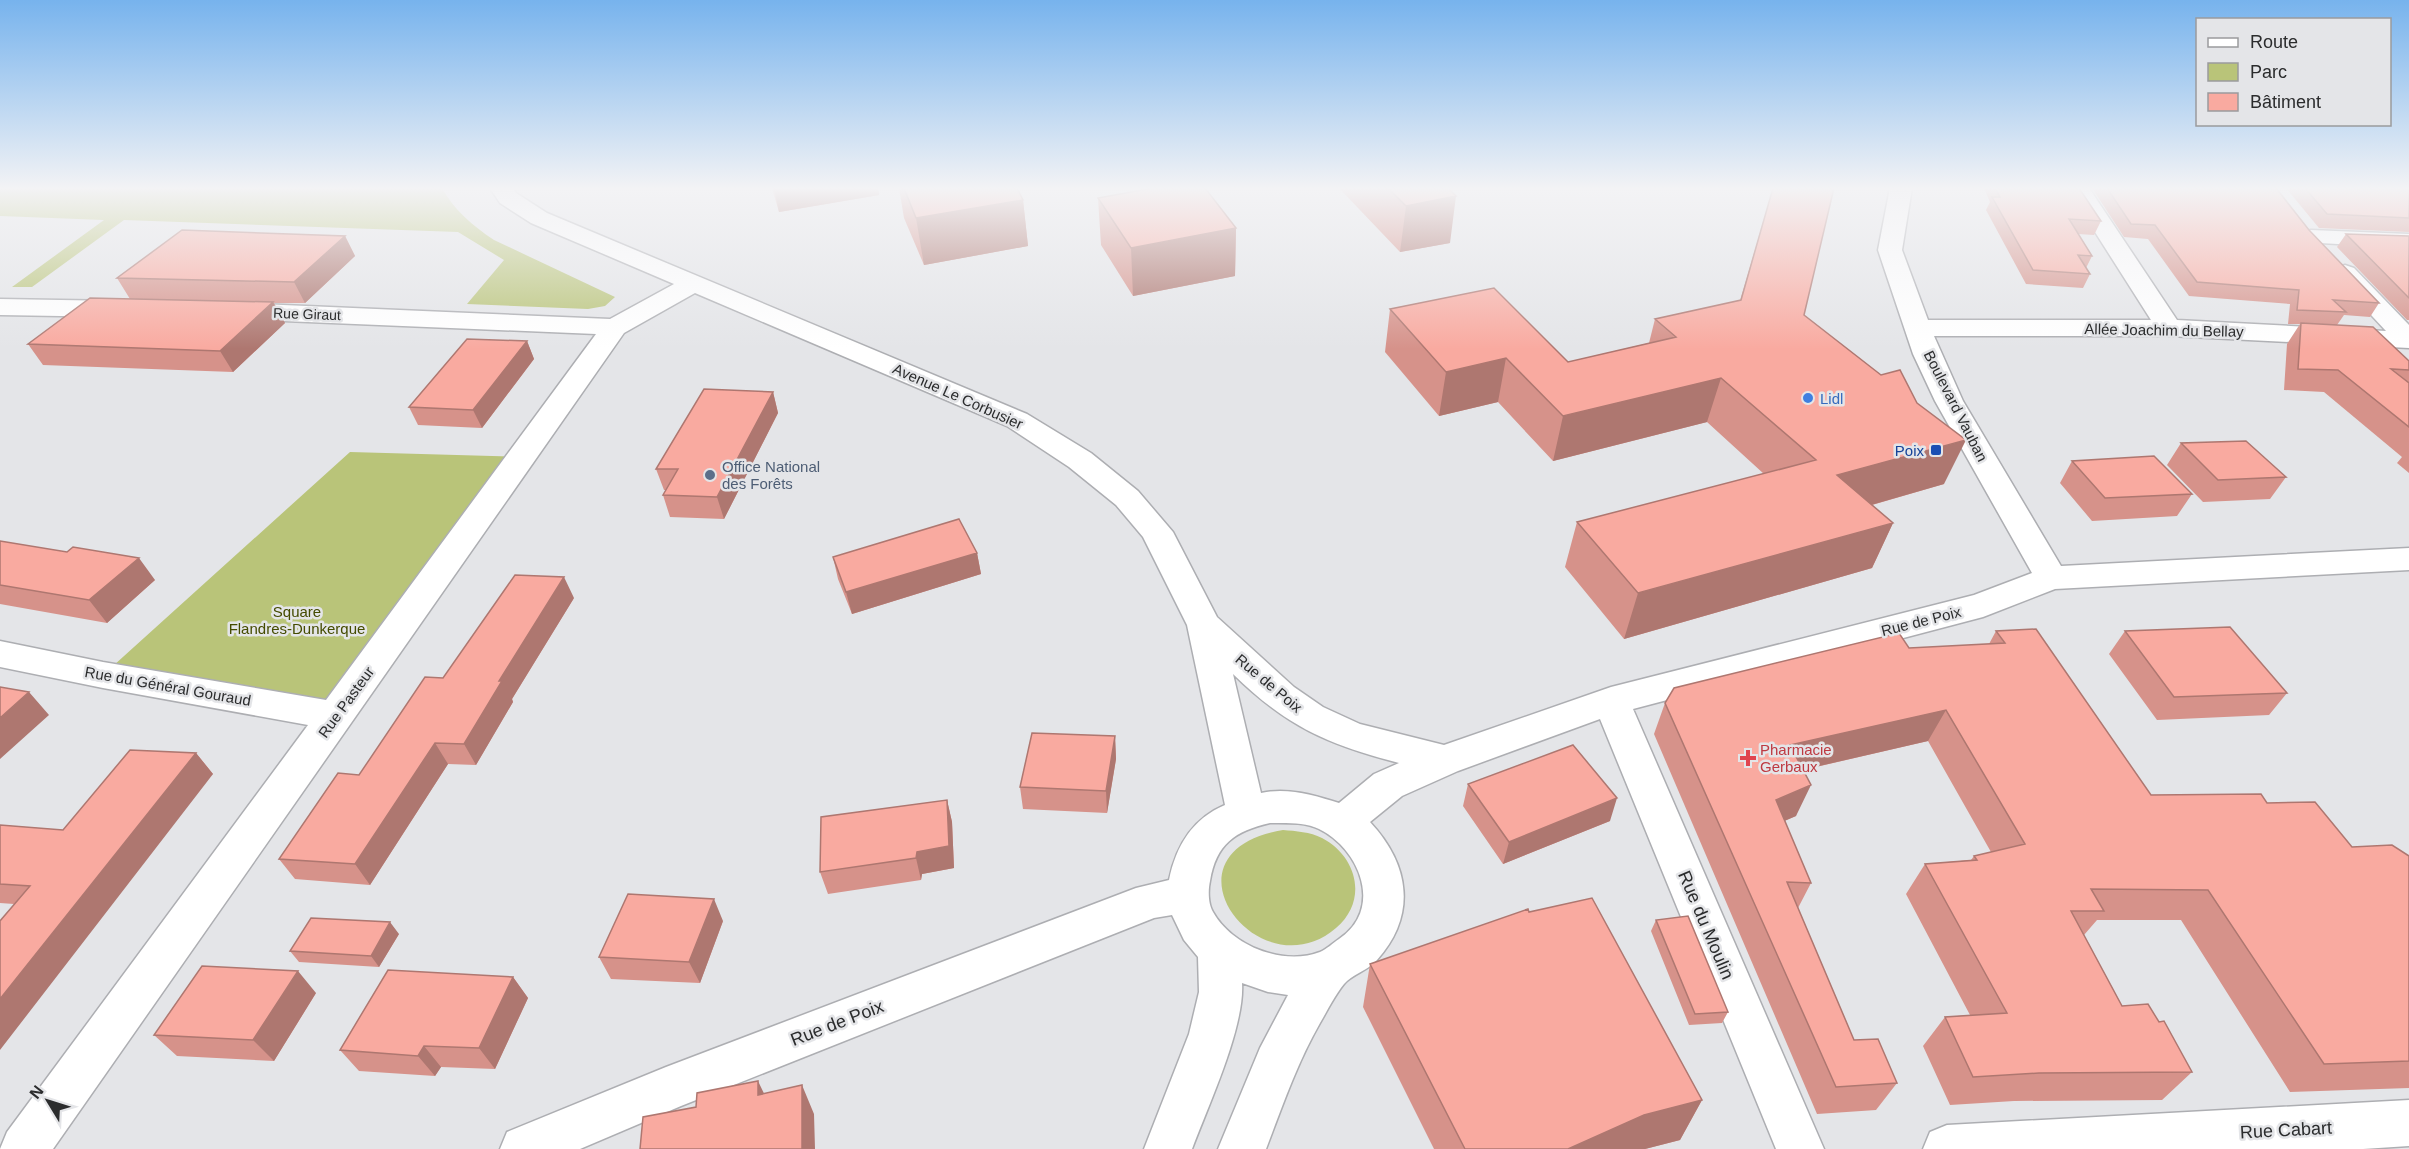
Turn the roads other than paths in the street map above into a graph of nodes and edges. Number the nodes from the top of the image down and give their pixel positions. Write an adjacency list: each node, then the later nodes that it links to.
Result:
1 (595, 242): 5 (street, Avenue Le Corbusier)
2 (1891, 242): 10 (street, Boulevard Vauban)
3 (2112, 242): 11 (street)
4 (2316, 242): 12 (street)
5 (693, 283): 9 (street, Rue Pasteur); 15 (street, Avenue Le Corbusier)
6 (0, 307): 7 (street)
7 (151, 309)
8 (209, 310): 9 (street, Rue Giraut)
9 (615, 327): 18 (street, Rue Pasteur)
10 (1918, 328): 11 (street, Allée Joachim du Bellay); 14 (street, Boulevard Vauban)
11 (2169, 328): 12 (street, Allée Joachim du Bellay)
12 (2409, 340)
13 (2409, 559): 14 (street, Rue de Poix)
14 (2051, 578): 17 (street, Rue de Poix)
15 (1204, 625): 19 (street, Rue de Poix); 20 (street, Avenue Le Corbusier)
16 (0, 654): 18 (street, Rue du Général Gouraud)
17 (1611, 701): 19 (street, Rue de Poix); 30 (street, Rue du Moulin)
18 (336, 716): 26 (street, Rue Pasteur)
19 (1445, 760): 21 (street, Rue de Poix)
20 (1246, 812): 21 (street); 22 (street)
21 (1342, 823): 24 (street)
22 (1169, 898): 23 (street); 27 (street, Rue de Poix)
23 (1219, 950): 24 (street); 28 (street)
24 (1332, 968): 29 (street)
25 (2409, 1124): 31 (street, Rue Cabart)
26 (24, 1149)
27 (524, 1149)
28 (1168, 1149)
29 (1242, 1149)
30 (1800, 1149)
31 (1947, 1149)

